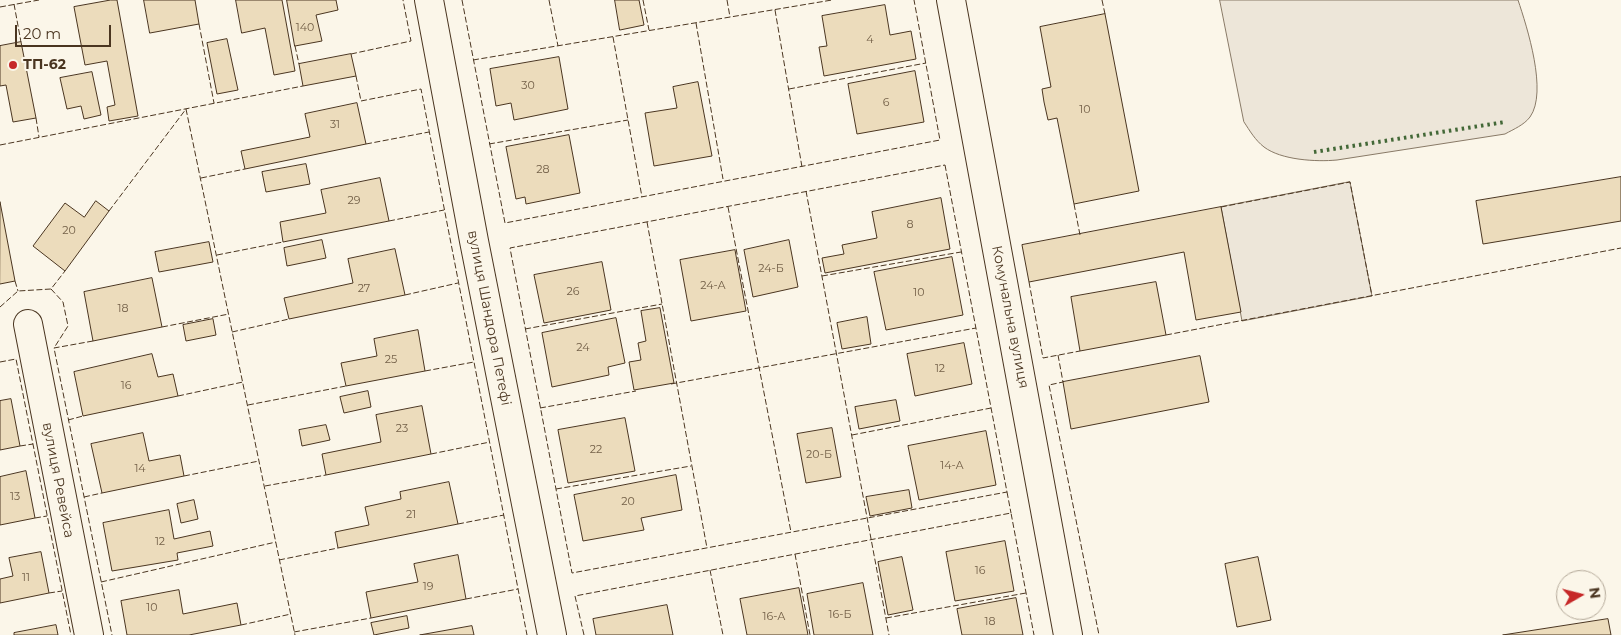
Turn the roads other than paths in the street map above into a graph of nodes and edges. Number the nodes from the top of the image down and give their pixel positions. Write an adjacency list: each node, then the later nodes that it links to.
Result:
1 (429, 0): 5 (street, вулиця Шандора Петефі)
2 (951, 0): 6 (street, Комунальна вулиця)
3 (28, 324): 4 (street, вулиця Ревейса)
4 (89, 635)
5 (552, 635)
6 (1068, 635)

